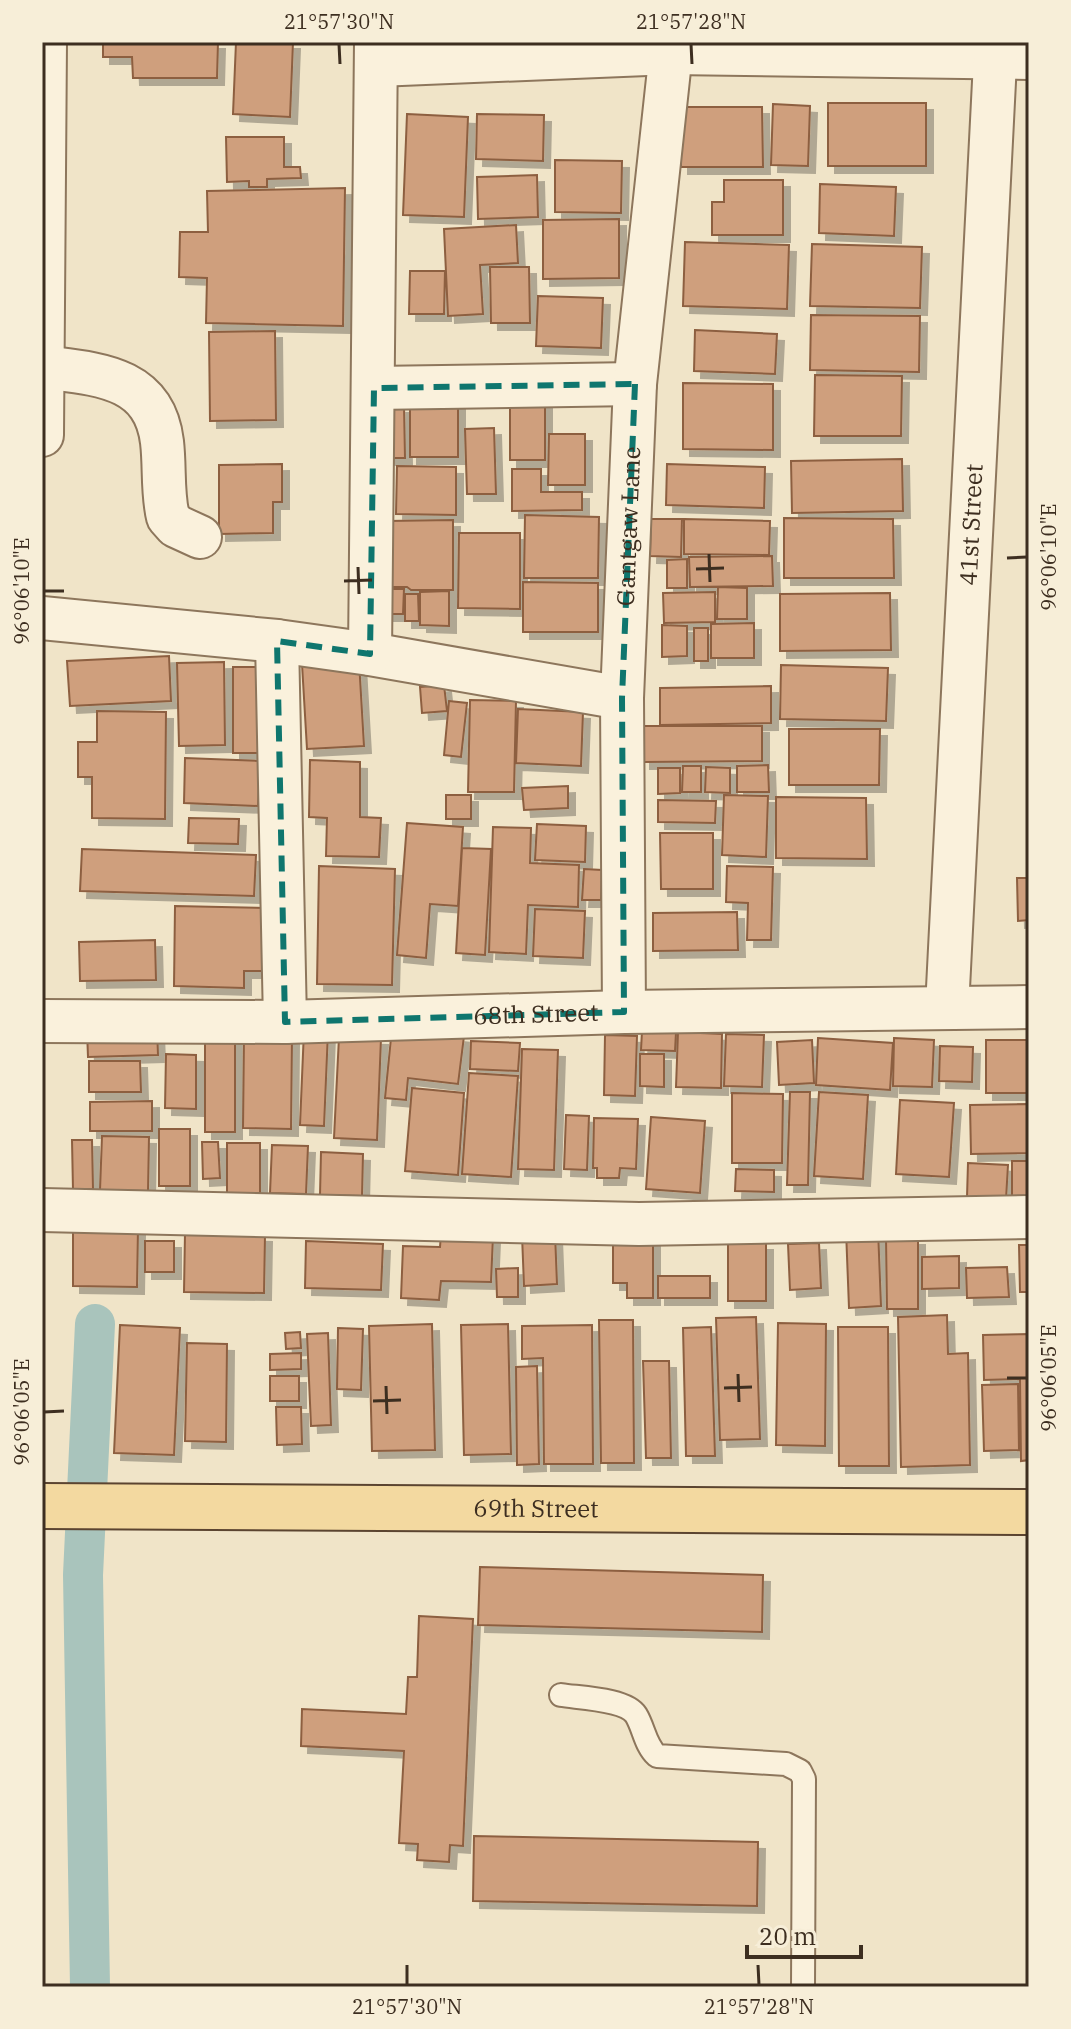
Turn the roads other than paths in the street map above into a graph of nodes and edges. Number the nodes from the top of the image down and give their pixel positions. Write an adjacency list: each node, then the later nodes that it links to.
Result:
1 (45, 42): 5 (street)
2 (671, 48): 3 (street); 4 (street); 7 (street, Gantgaw Lane)
3 (1007, 52): 16 (street, 41st Street)
4 (376, 53): 8 (street)
5 (44, 108): 6 (street)
6 (42, 367): 9 (street); 10 (street)
7 (635, 384): 8 (street); 14 (street, Gantgaw Lane)
8 (374, 388): 13 (street)
9 (42, 435)
10 (200, 537)
11 (42, 618): 12 (street)
12 (277, 641): 13 (street); 19 (street)
13 (370, 654): 14 (street)
14 (622, 698): 17 (street, Gantgaw Lane)
15 (1029, 1007): 16 (street, 68th Street)
16 (947, 1008): 17 (street, 68th Street)
17 (624, 1012): 19 (street, 68th Street)
18 (42, 1021): 19 (street, 68th Street)
19 (285, 1022)
20 (42, 1210): 21 (street)
21 (1029, 1217)
22 (70, 1506): 23 (main road, 69th Street)
23 (1029, 1512)
24 (561, 1695): 25 (lane)
25 (803, 1987)

